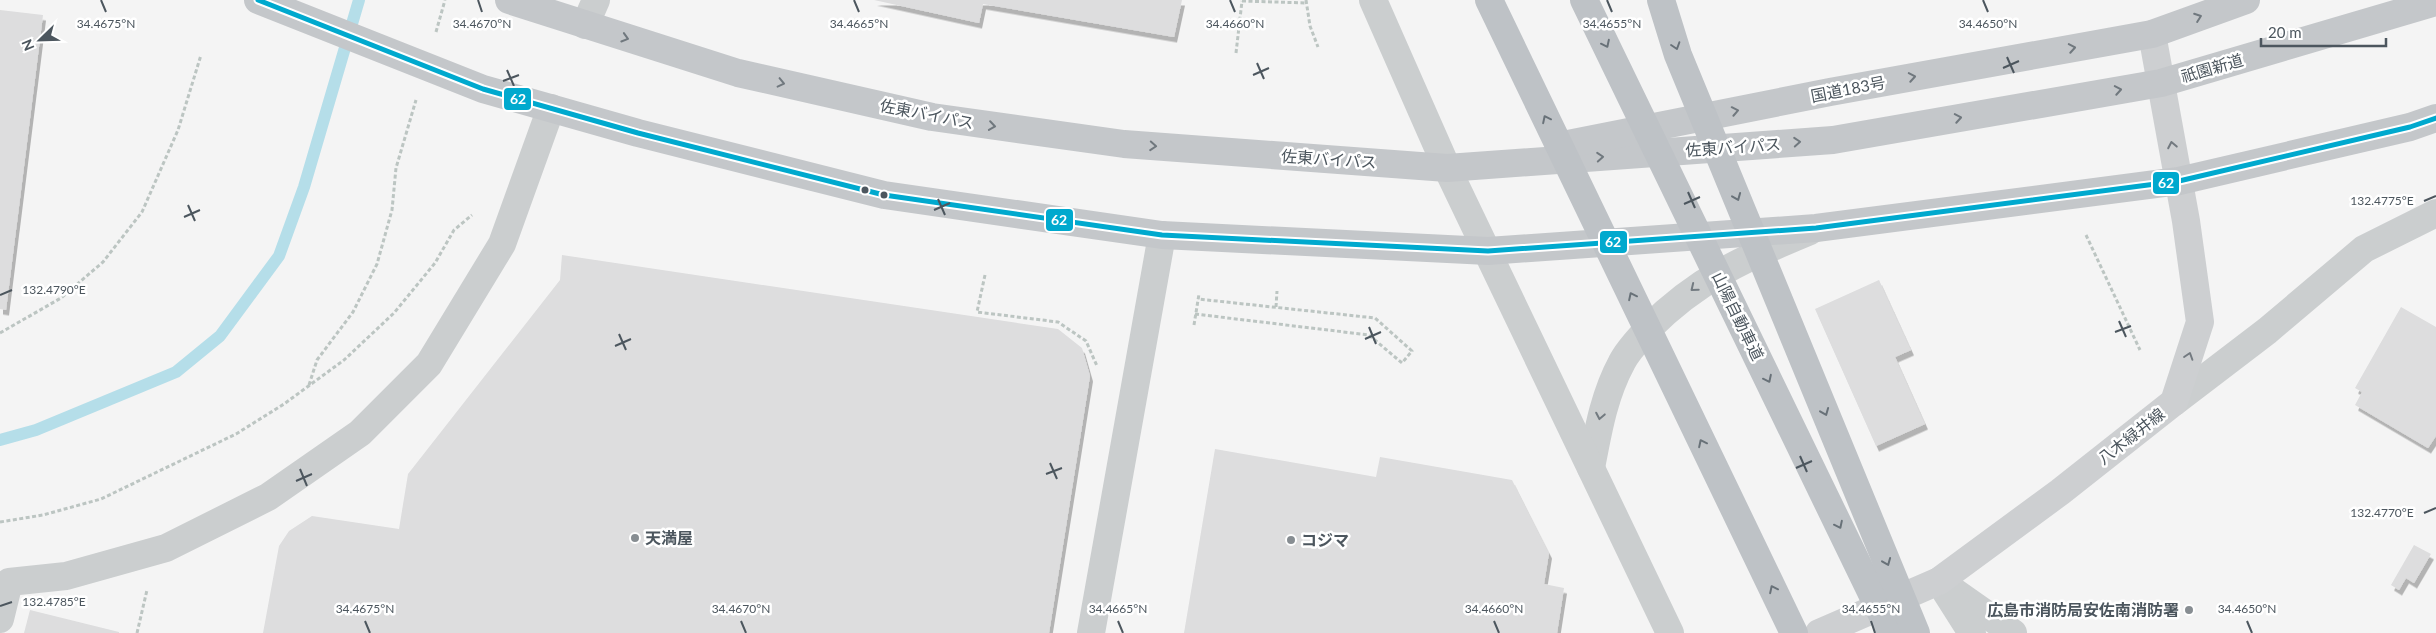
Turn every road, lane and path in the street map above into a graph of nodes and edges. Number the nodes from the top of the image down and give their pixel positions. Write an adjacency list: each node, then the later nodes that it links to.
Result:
1 (445, 0): 15 (path)
2 (596, 0): 13 (street)
3 (1373, 0): 23 (street)
4 (1489, 0): 49 (highway, one-way to 4)
5 (1584, 0): 51 (highway, 山陽自動車道, one-way to 51)
6 (1661, 0): 52 (highway, one-way to 52)
7 (2246, 0): 14 (highway, 国道183号, one-way to 7)
8 (1242, 1): 10 (path); 17 (path)
9 (261, 2): 21 (highway)
10 (1307, 2): 16 (path)
11 (2436, 2): 19 (highway, 祇園新道)
12 (519, 4): 13 (highway, 佐東バイパス)
13 (585, 25): 23 (highway, 佐東バイパス, one-way to 23)
14 (2152, 34): 19 (main road, 八木緑井線); 23 (highway, 国道183号, one-way to 14)
15 (434, 37)
16 (1318, 47)
17 (1236, 52)
18 (201, 55): 38 (path)
19 (2161, 83): 23 (highway, 佐東バイパス, one-way to 19); 24 (main road, 八木緑井線, one-way to 19)
20 (418, 93): 41 (path)
21 (551, 108): 28 (highway); 46 (street)
22 (2436, 118): 24 (highway)
23 (1447, 168): 30 (street)
24 (2179, 181): 27 (highway); 42 (main road, 八木緑井線, one-way to 24)
25 (477, 212): 41 (path)
26 (2436, 213): 42 (street)
27 (1816, 228): 30 (highway); 43 (street, one-way to 43)
28 (1162, 235): 30 (highway); 47 (street)
29 (2086, 235): 39 (path)
30 (1488, 251): 43 (street)
31 (985, 274): 40 (path)
32 (1277, 291): 35 (path)
33 (1199, 294): 34 (path)
34 (1198, 299): 35 (path); 36 (path)
35 (1276, 307): 36 (path)
36 (1195, 314): 37 (path)
37 (1194, 325)
38 (0, 333)
39 (2140, 350)
40 (1097, 366)
41 (309, 386): 44 (path)
42 (2174, 402): 45 (main road, 八木緑井線)
43 (1591, 468): 48 (street)
44 (0, 522)
45 (1938, 581): 50 (main road, 八木緑井線); 53 (street); 54 (street)
46 (0, 618)
47 (1091, 633)
48 (1670, 633)
49 (1794, 633)
50 (1819, 633)
51 (1891, 633)
52 (1916, 633)
53 (1972, 633)
54 (2013, 633)

